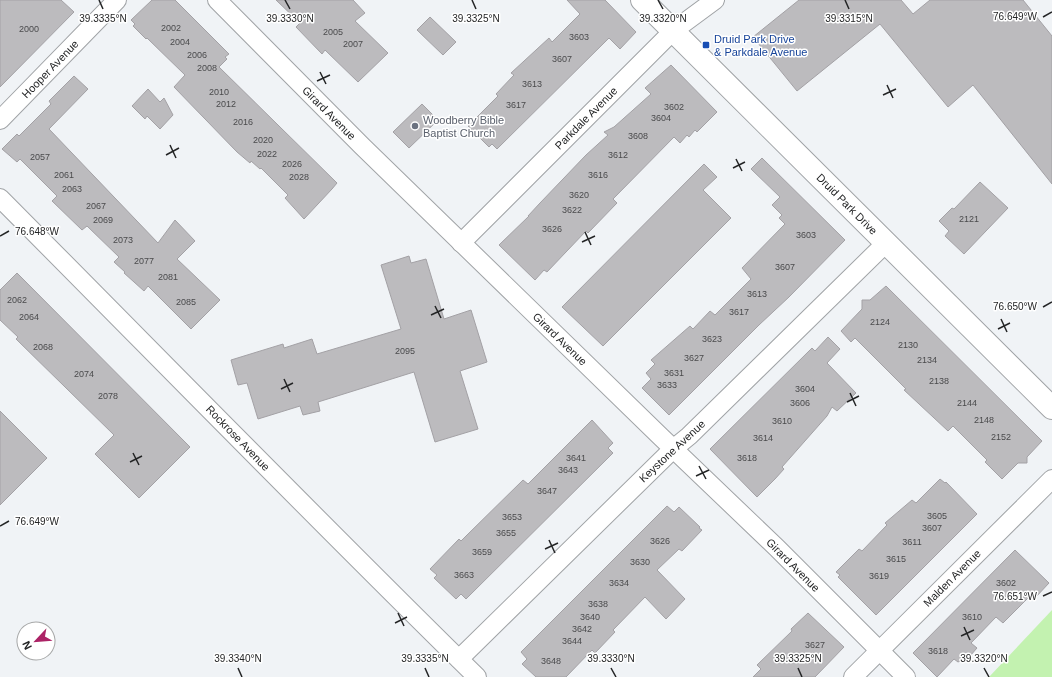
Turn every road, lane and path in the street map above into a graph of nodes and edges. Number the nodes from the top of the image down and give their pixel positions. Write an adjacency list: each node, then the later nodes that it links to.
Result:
1 (117, 0): 6 (street, Hooper Avenue)
2 (216, 0): 8 (street, Girard Avenue)
3 (642, 0): 5 (main road, Druid Park Drive)
4 (715, 0): 5 (street, Parkdale Avenue)
5 (673, 31): 8 (street, Parkdale Avenue); 9 (main road, Druid Park Drive)
6 (0, 120)
7 (0, 198): 14 (street, Rockrose Avenue)
8 (462, 242): 11 (street, Girard Avenue)
9 (886, 243): 10 (main road, Druid Park Drive); 11 (street, Keystone Avenue)
10 (1052, 408)
11 (672, 449): 13 (street, Girard Avenue); 14 (street, Keystone Avenue)
12 (1052, 479): 13 (street, Malden Avenue)
13 (879, 651): 16 (street, Malden Avenue); 17 (street, Girard Avenue)
14 (459, 659): 15 (street, Rockrose Avenue)
15 (477, 677)
16 (853, 677)
17 (906, 677)

